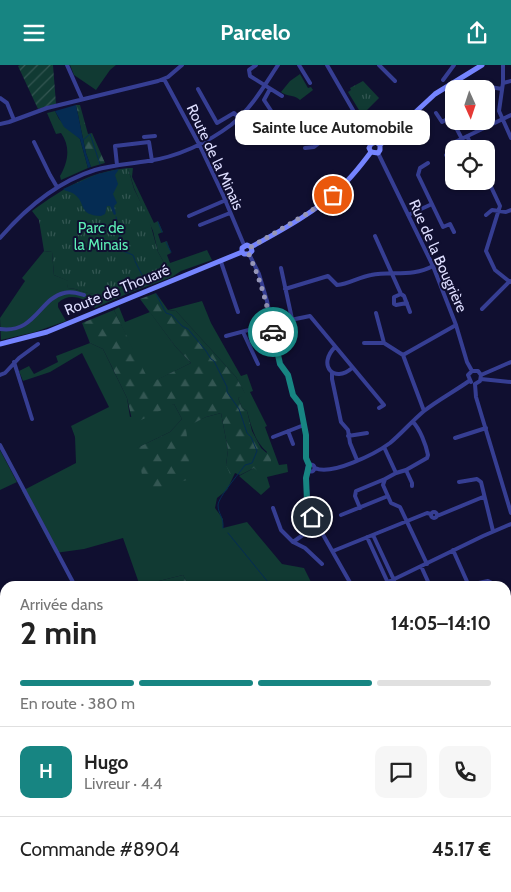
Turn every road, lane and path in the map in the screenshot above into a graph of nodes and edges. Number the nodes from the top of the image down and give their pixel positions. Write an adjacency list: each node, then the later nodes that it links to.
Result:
1 (67, 65): 24 (street)
2 (182, 65): 11 (street)
3 (256, 65): 17 (street)
4 (278, 65): 17 (street)
5 (299, 65): 15 (street)
6 (328, 65): 26 (street)
7 (379, 65): 13 (street)
8 (454, 65): 12 (street)
9 (482, 65): 44 (street)
10 (503, 65): 16 (street)
11 (164, 79): 24 (street); 43 (street, Route de la Minais)
12 (443, 80)
13 (395, 81)
14 (511, 81): 16 (street)
15 (310, 83)
16 (503, 83): 21 (street)
17 (264, 85): 20 (street); 28 (street)
18 (495, 88): 21 (street)
19 (198, 89): 28 (street)
20 (270, 89): 22 (street); 33 (street)
21 (502, 89): 29 (street)
22 (282, 96)
23 (0, 98): 31 (street)
24 (82, 99): 31 (street)
25 (436, 113): 30 (street)
26 (356, 114): 42 (street); 45 (street)
27 (511, 115): 29 (street)
28 (239, 118): 43 (street)
29 (502, 119): 36 (street); 37 (street)
30 (445, 120)
31 (14, 121): 32 (street)
32 (0, 124)
33 (283, 129)
34 (458, 130): 38 (street)
35 (154, 136): 41 (street)
36 (467, 136): 38 (street); 39 (street)
37 (511, 138)
38 (462, 139)
39 (469, 140)
40 (34, 142): 51 (street)
41 (149, 142): 48 (street); 50 (street)
42 (372, 143): 44 (street); 46 (street)
43 (199, 144): 48 (street); 53 (street, Route de la Minais)
44 (380, 145): 47 (street)
45 (305, 148)
46 (371, 152): 47 (street); 66 (street)
47 (378, 153): 58 (street, Rue de la Bougrière)
48 (152, 161): 50 (street)
49 (428, 163): 54 (street)
50 (117, 165): 51 (street)
51 (57, 187): 64 (street)
52 (493, 190): 56 (street)
53 (226, 200): 57 (street, Route de la Minais); 60 (street)
54 (432, 204): 58 (street); 62 (street)
55 (511, 210): 56 (street)
56 (498, 211): 59 (street); 73 (street)
57 (230, 213): 61 (street); 65 (street, Route de la Minais)
58 (408, 215): 70 (street, Rue de la Bougrière)
59 (486, 215)
60 (189, 216)
61 (200, 225)
62 (454, 232)
63 (374, 236): 72 (street)
64 (0, 238)
65 (244, 245): 66 (street); 67 (street)
66 (251, 247): 68 (street)
67 (242, 252): 68 (street); 69 (street, Route de Thouaré)
68 (249, 255): 83 (street)
69 (221, 262): 79 (street); 90 (street, Route de Thouaré)
70 (432, 266): 72 (street); 84 (street, Rue de la Bougrière)
71 (281, 268): 74 (street)
72 (391, 273): 74 (street); 75 (street)
73 (510, 281): 78 (street)
74 (285, 289): 82 (street)
75 (401, 294): 77 (street); 77 (street)
76 (84, 295): 85 (street)
77 (407, 303): 80 (street)
78 (482, 309)
79 (238, 312)
80 (410, 312)
81 (376, 313): 89 (street)
82 (292, 319): 83 (street); 92 (street)
83 (271, 324): 86 (street); 109 (street)
84 (456, 325): 93 (street); 98 (street, Rue de la Bougrière)
85 (0, 329)
86 (243, 332): 87 (street); 96 (street)
87 (226, 336)
88 (364, 343): 89 (street)
89 (384, 343): 93 (street)
90 (0, 344)
91 (38, 344): 94 (street)
92 (335, 347): 97 (street); 99 (street)
93 (403, 355): 106 (street)
94 (14, 362): 100 (street); 107 (street)
95 (511, 362): 101 (street)
96 (258, 364)
97 (352, 368): 99 (street); 105 (street)
98 (472, 371): 101 (street); 102 (street)
99 (332, 372): 113 (street)
100 (0, 375)
101 (481, 377): 103 (street); 104 (street)
102 (469, 381): 104 (street); 106 (street)
103 (511, 382)
104 (475, 383): 110 (street)
105 (380, 408)
106 (424, 411): 108 (street)
107 (32, 419)
108 (413, 422): 118 (street); 122 (street)
109 (304, 425): 111 (street); 120 (street)
110 (486, 428): 115 (street); 132 (street)
111 (288, 431): 114 (street); 116 (street)
112 (367, 433): 113 (street)
113 (348, 436): 119 (street)
114 (274, 437)
115 (455, 438)
116 (293, 444)
117 (0, 445): 147 (street)
118 (384, 447): 119 (street); 124 (street)
119 (357, 460): 121 (street)
120 (309, 465): 121 (street); 123 (street)
121 (315, 468): 123 (street)
122 (406, 470): 124 (street); 127 (street)
123 (309, 471): 136 (street)
124 (396, 473): 125 (street)
125 (385, 479): 128 (street); 131 (street)
126 (459, 482): 129 (street)
127 (412, 487)
128 (388, 496): 131 (street); 134 (street)
129 (483, 497): 134 (street); 137 (street)
130 (273, 508): 140 (street)
131 (360, 508): 133 (street)
132 (511, 513)
133 (342, 515)
134 (406, 521): 138 (street); 144 (street)
135 (511, 524): 137 (street)
136 (317, 525): 140 (street); 142 (street)
137 (493, 531): 141 (street)
138 (373, 535): 139 (street); 146 (street)
139 (367, 537): 142 (street); 149 (street)
140 (293, 542): 143 (street)
141 (453, 550): 144 (street); 151 (street)
142 (332, 551): 148 (street)
143 (322, 564)
144 (427, 564): 145 (street)
145 (421, 566): 146 (street); 150 (street)
146 (394, 580)
147 (73, 581)
148 (349, 581)
149 (387, 581)
150 (428, 581)
151 (467, 581)

